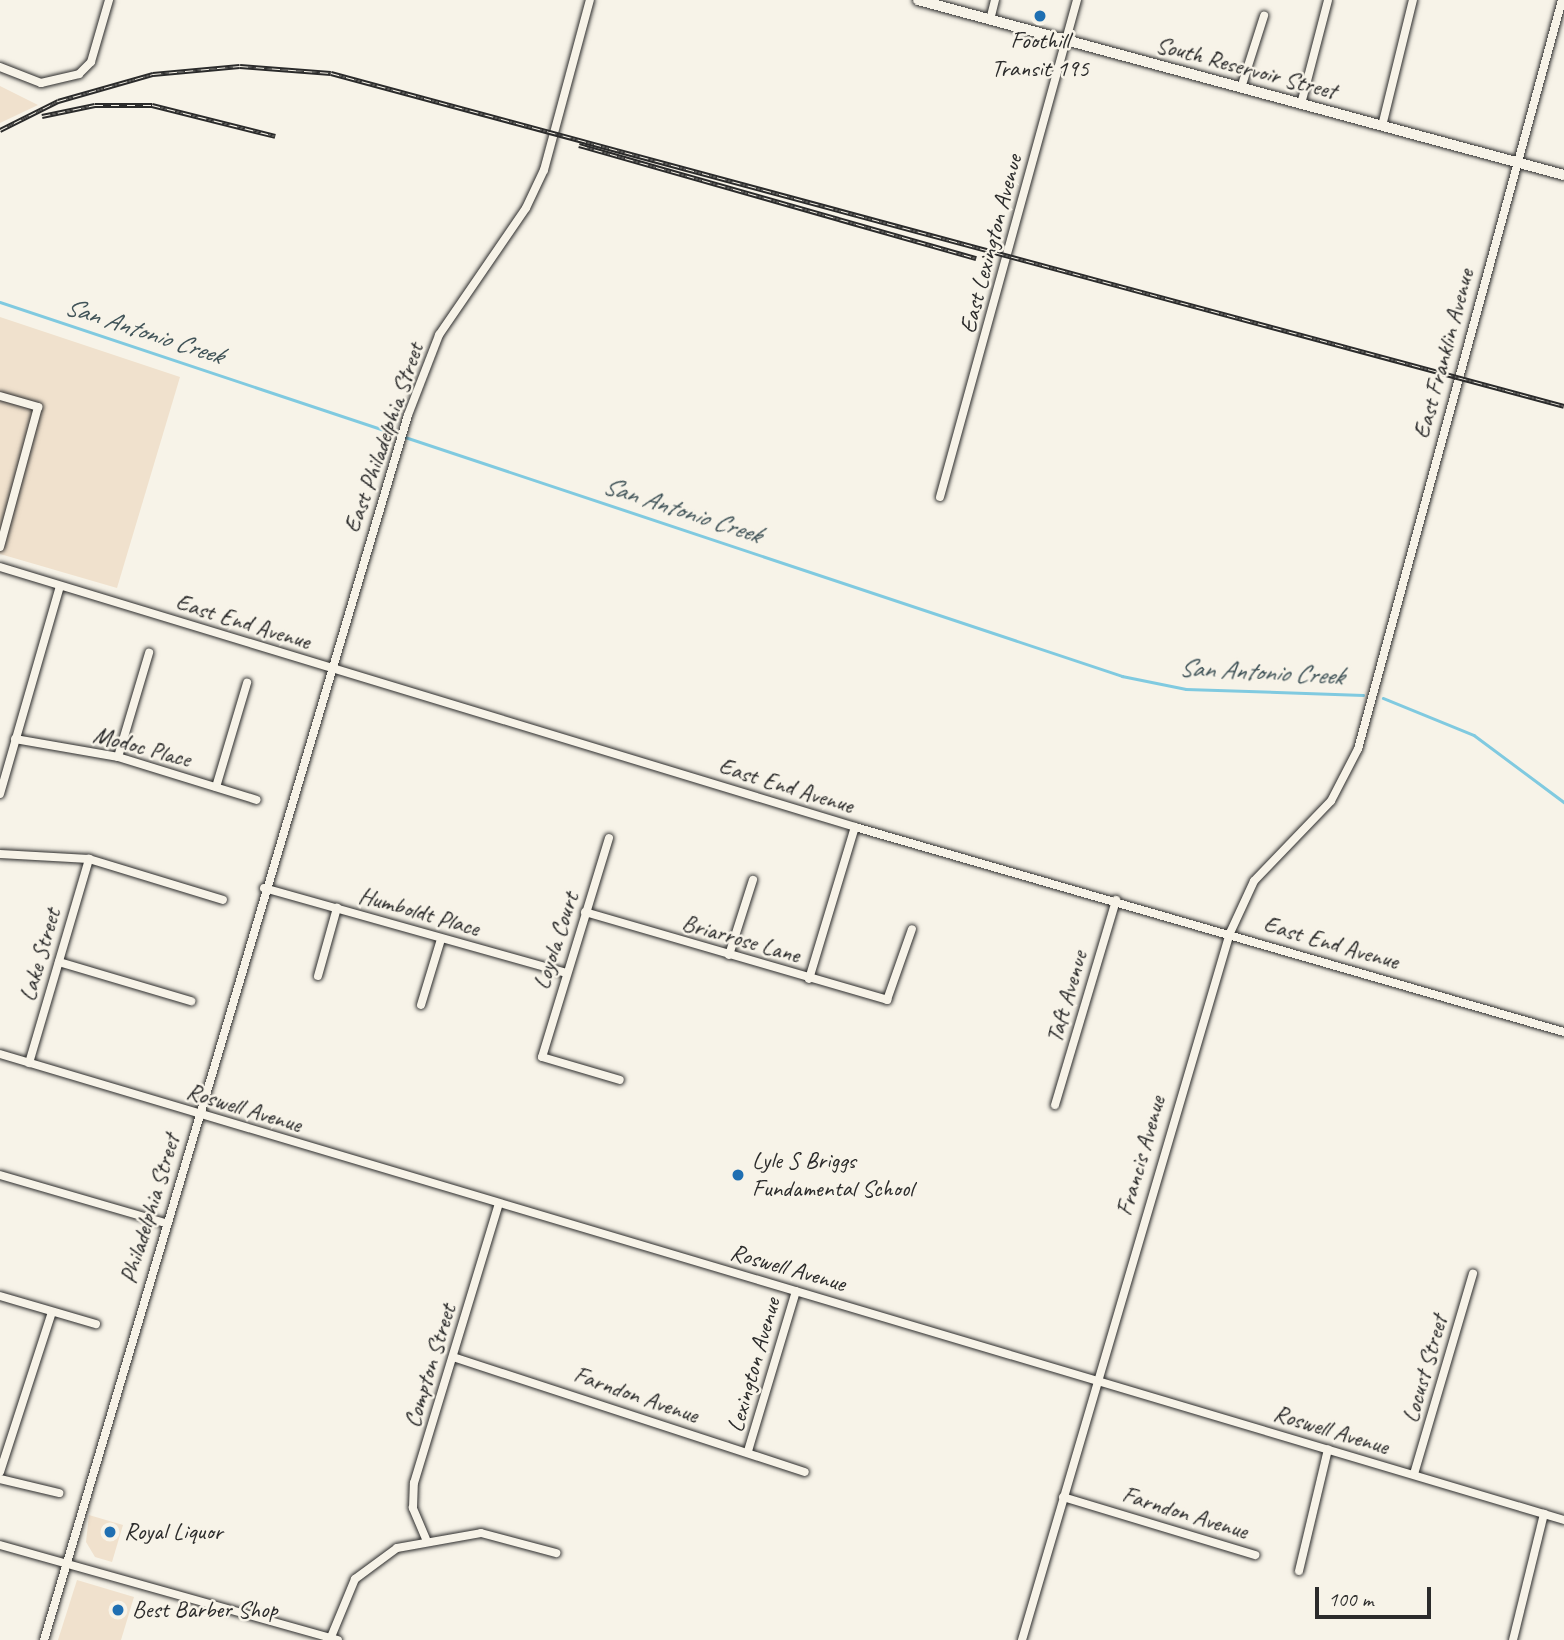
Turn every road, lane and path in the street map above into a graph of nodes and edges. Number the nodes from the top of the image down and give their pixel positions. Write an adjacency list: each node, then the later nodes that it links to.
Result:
1 (109, 0): 12 (street)
2 (590, 0): 24 (street, East Philadelphia Street)
3 (918, 0): 10 (main road, South Reservoir Street)
4 (995, 0): 10 (street)
5 (1077, 0): 11 (street, East Lexington Avenue)
6 (1328, 0): 14 (street)
7 (1413, 0): 15 (street)
8 (1562, 0): 16 (street, East Franklin Avenue)
9 (1264, 16): 13 (street)
10 (990, 20): 11 (main road, South Reservoir Street)
11 (1066, 42): 13 (main road, South Reservoir Street); 19 (street, East Lexington Avenue)
12 (0, 66)
13 (1241, 88): 14 (main road, South Reservoir Street)
14 (1301, 104): 15 (main road, South Reservoir Street)
15 (1382, 125): 16 (main road, South Reservoir Street)
16 (1515, 162): 17 (main road, South Reservoir Street); 26 (street, East Franklin Avenue)
17 (1564, 175)
18 (0, 396): 20 (street)
19 (940, 497)
20 (0, 547)
21 (0, 567): 22 (street, East End Avenue)
22 (60, 586): 24 (street, East End Avenue); 27 (street)
23 (149, 653): 28 (street)
24 (330, 669): 32 (street, East End Avenue); 37 (street, Philadelphia Street)
25 (247, 683): 29 (street)
26 (1367, 718): 43 (street, Francis Avenue)
27 (15, 739): 28 (street, Modoc Place); 30 (street)
28 (118, 757): 29 (street, Modoc Place)
29 (216, 787): 31 (street, Modoc Place)
30 (0, 794)
31 (257, 800)
32 (855, 827): 39 (street, East End Avenue); 49 (street)
33 (609, 838): 41 (street, Loyola Court)
34 (0, 854): 35 (street)
35 (89, 859): 38 (street); 46 (street, Lake Street)
36 (753, 880): 45 (street)
37 (264, 888): 40 (street, Humboldt Place); 57 (street, Philadelphia Street)
38 (223, 900)
39 (1116, 900): 43 (street, East End Avenue); 56 (street, Taft Avenue)
40 (337, 908): 44 (street, Humboldt Place); 48 (street)
41 (585, 912): 45 (street, Briarrose Lane); 47 (street, Loyola Court)
42 (912, 929): 49 (street, Briarrose Lane)
43 (1230, 933): 52 (street, East End Avenue); 67 (street, Francis Avenue)
44 (441, 939): 47 (street, Humboldt Place); 51 (street)
45 (729, 955): 49 (street, Briarrose Lane)
46 (59, 962): 50 (street); 54 (street, Lake Street)
47 (563, 972): 55 (street, Loyola Court)
48 (318, 976)
49 (809, 979)
50 (191, 1001)
51 (421, 1005)
52 (1564, 1032)
53 (0, 1055): 54 (street, Roswell Avenue)
54 (29, 1063): 57 (street, Roswell Avenue)
55 (620, 1080)
56 (1055, 1105)
57 (199, 1115): 59 (street, Roswell Avenue); 60 (street, Philadelphia Street)
58 (0, 1175): 60 (street)
59 (499, 1204): 62 (street, Roswell Avenue); 66 (street, Compton Street)
60 (165, 1223): 82 (street, Philadelphia Street)
61 (1473, 1274): 72 (street, Locust Street)
62 (796, 1291): 67 (street, Roswell Avenue); 69 (street, Lexington Avenue)
63 (0, 1296): 64 (street)
64 (52, 1312): 65 (street); 70 (street)
65 (96, 1324)
66 (453, 1357): 69 (street, Farndon Avenue); 78 (street, Compton Street)
67 (1097, 1379): 68 (street, Roswell Avenue); 75 (street, Francis Avenue)
68 (1328, 1449): 72 (street, Roswell Avenue); 83 (street)
69 (748, 1451): 71 (street, Farndon Avenue)
70 (0, 1472)
71 (805, 1472)
72 (1414, 1474): 76 (street, Roswell Avenue)
73 (0, 1479): 74 (street)
74 (59, 1493)
75 (1063, 1497): 81 (street, Farndon Avenue); 86 (street, Francis Avenue)
76 (1544, 1514): 77 (street, Roswell Avenue); 87 (street)
77 (1564, 1520)
78 (426, 1539): 80 (street); 84 (street)
79 (0, 1545): 82 (street)
80 (556, 1553)
81 (1255, 1555)
82 (65, 1565): 84 (street); 85 (street, Philadelphia Street)
83 (1299, 1571)
84 (335, 1639)
85 (44, 1640)
86 (1022, 1640)
87 (1513, 1640)

